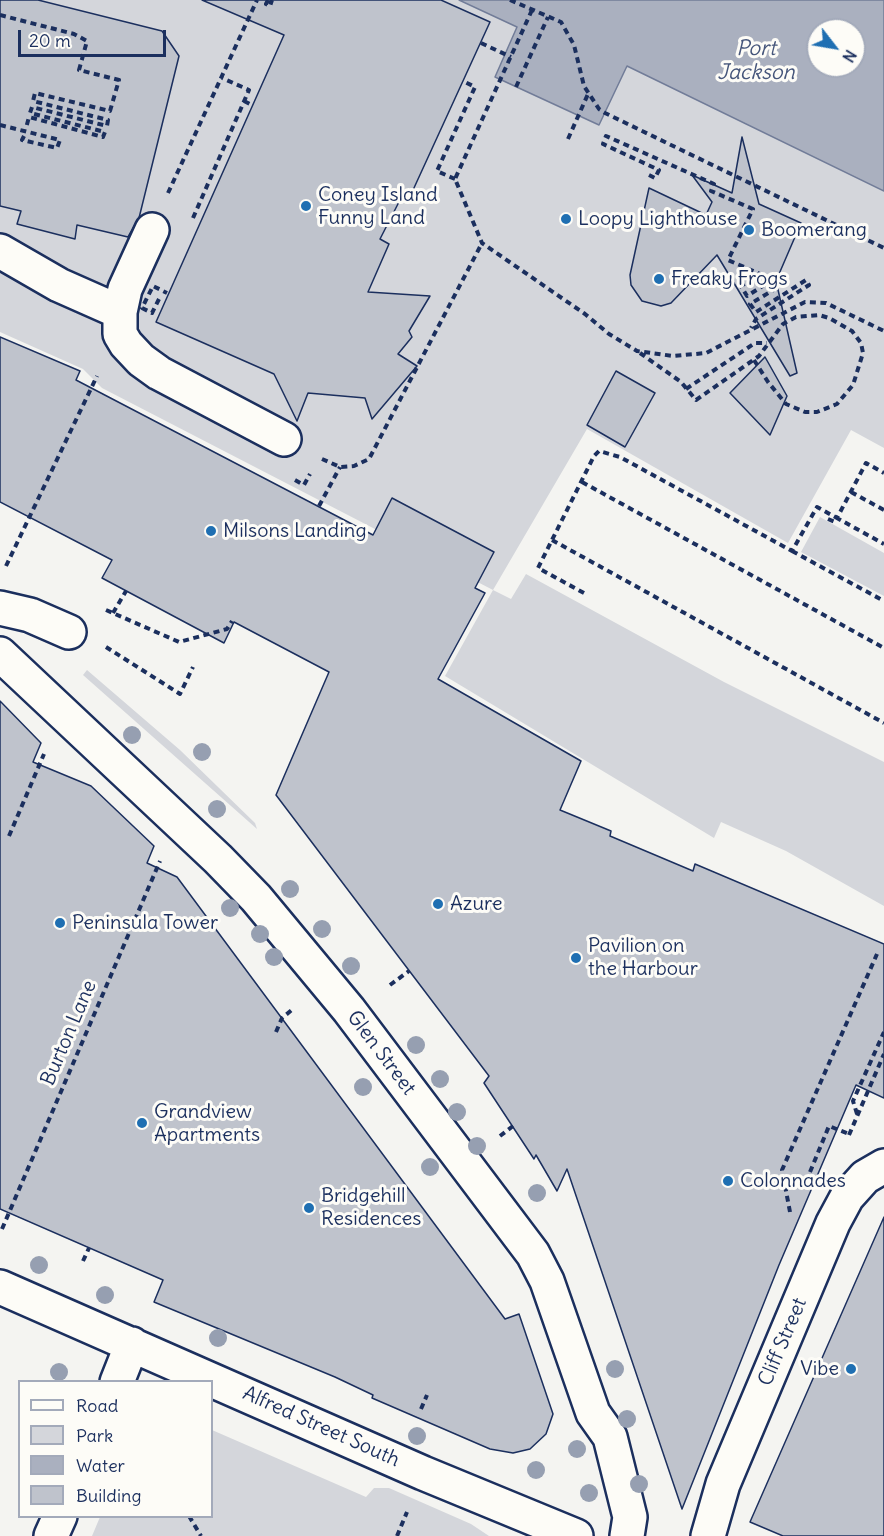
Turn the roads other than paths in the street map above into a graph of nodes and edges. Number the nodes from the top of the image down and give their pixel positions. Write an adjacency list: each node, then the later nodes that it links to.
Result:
1 (156, 220): 3 (street)
2 (0, 251): 3 (street)
3 (120, 312): 4 (street)
4 (284, 439)
5 (0, 608): 6 (street)
6 (69, 632)
7 (0, 654): 15 (street, Glen Street)
8 (884, 1167): 16 (street, Cliff Street)
9 (0, 1287): 10 (street, Alfred Street South)
10 (132, 1344): 11 (street); 14 (street, Alfred Street South)
11 (118, 1380)
12 (59, 1518): 13 (street)
13 (51, 1536)
14 (576, 1536)
15 (627, 1536)
16 (708, 1536)

